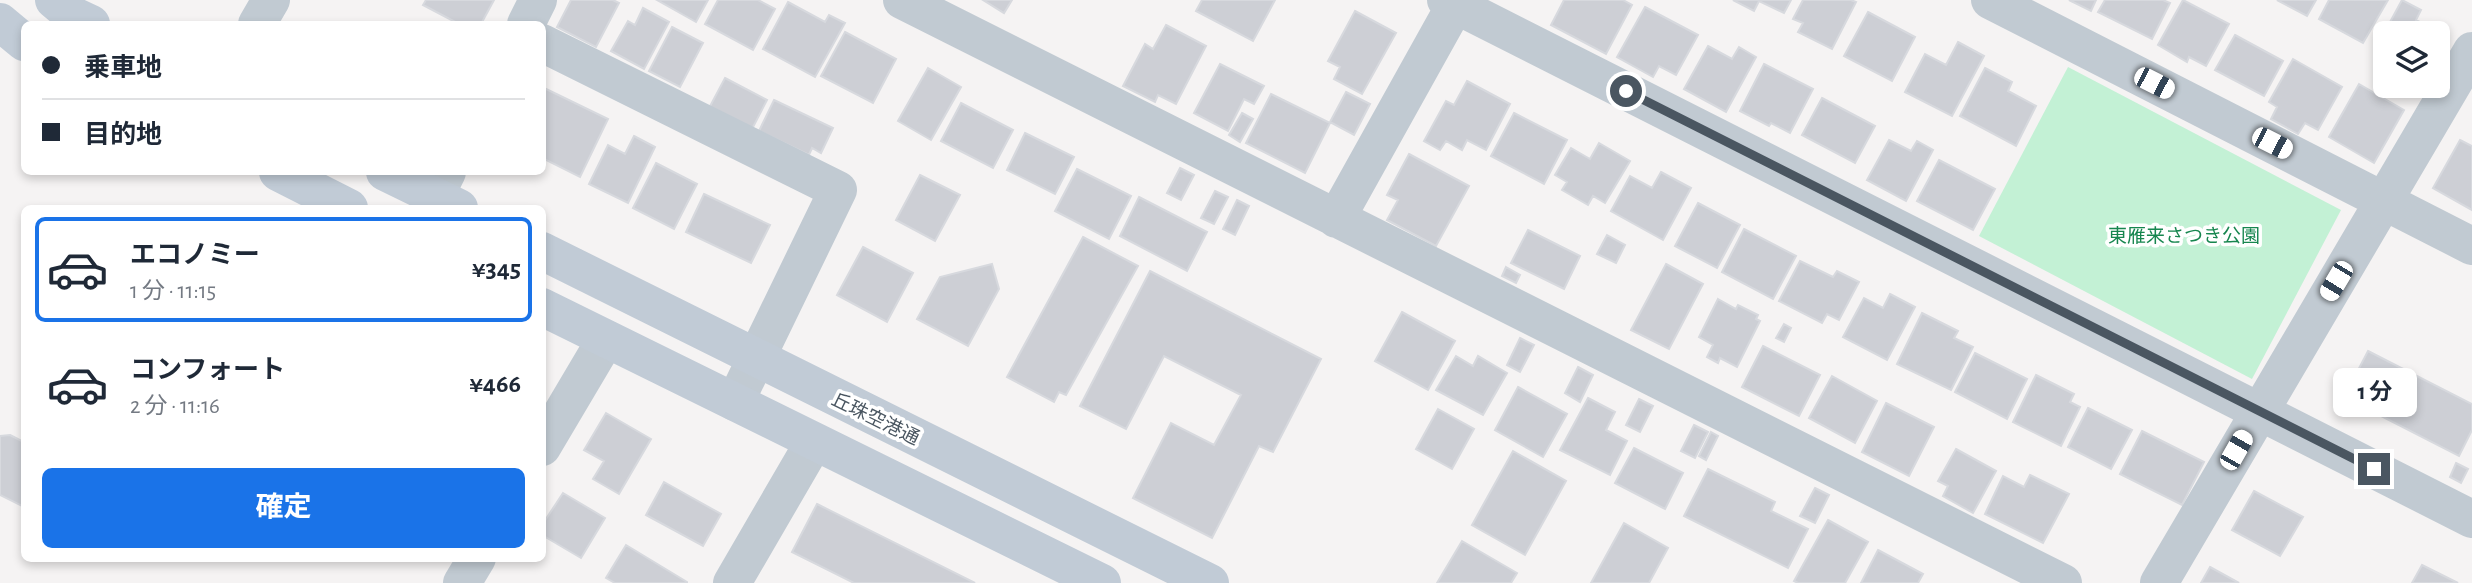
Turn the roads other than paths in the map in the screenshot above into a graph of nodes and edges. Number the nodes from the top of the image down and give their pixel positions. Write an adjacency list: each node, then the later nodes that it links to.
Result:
1 (54, 0): 7 (main road)
2 (271, 0): 8 (street)
3 (538, 0): 9 (street)
4 (902, 0): 19 (street)
5 (1990, 0): 17 (street)
6 (1453, 2): 19 (street); 26 (street)
7 (85, 21)
8 (259, 21)
9 (528, 21)
10 (0, 22): 11 (main road)
11 (21, 40)
12 (546, 45): 24 (street)
13 (2472, 51): 17 (street)
14 (284, 175): 18 (main road)
15 (393, 175): 16 (main road)
16 (443, 196)
17 (2383, 200): 20 (street); 26 (street)
18 (343, 205)
19 (1336, 219): 35 (street)
20 (2472, 246)
21 (546, 253): 24 (main road, 丘珠空港通)
22 (546, 309): 23 (main road)
23 (606, 339): 25 (main road); 27 (street)
24 (757, 359): 25 (street); 34 (main road, 丘珠空港通)
25 (735, 402): 28 (main road)
26 (2259, 410): 29 (street); 36 (street)
27 (546, 440)
28 (814, 442): 32 (street); 33 (main road)
29 (2472, 519)
30 (475, 562): 31 (street)
31 (462, 583)
32 (732, 583)
33 (1102, 583)
34 (1210, 583)
35 (2063, 583)
36 (2159, 583)

